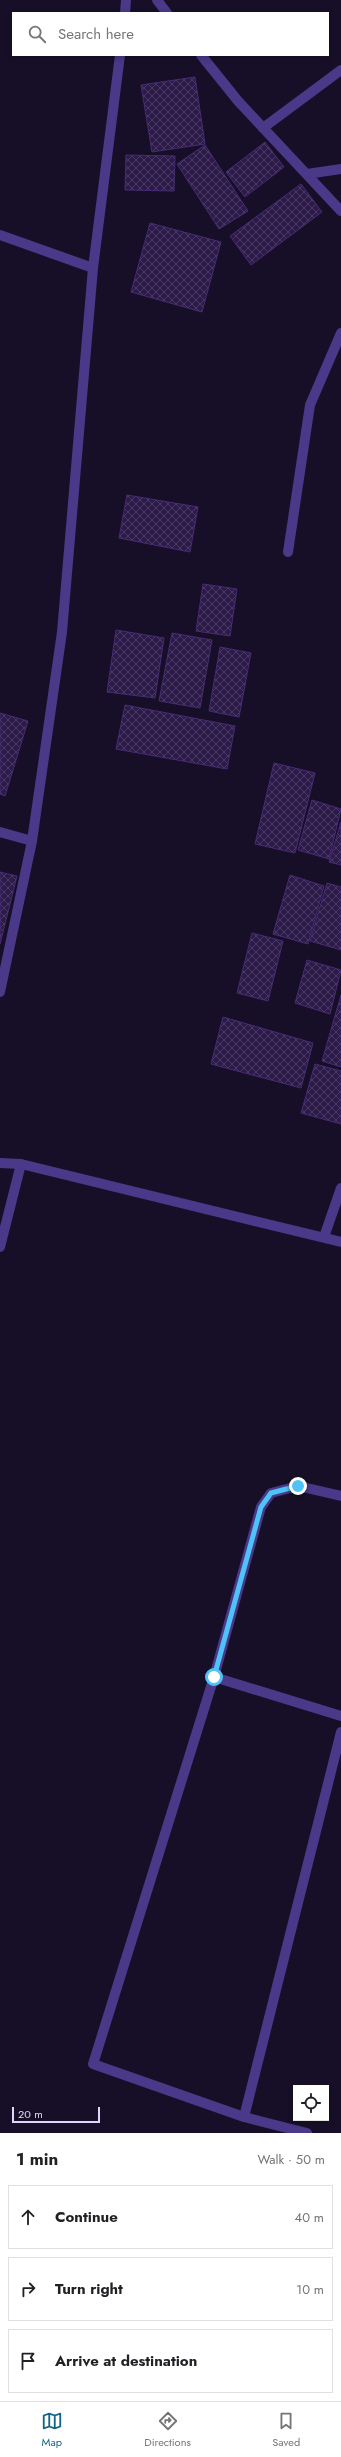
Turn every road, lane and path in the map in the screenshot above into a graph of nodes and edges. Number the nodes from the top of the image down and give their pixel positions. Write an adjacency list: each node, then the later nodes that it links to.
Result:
1 (126, 0): 3 (street)
2 (157, 0): 4 (street)
3 (125, 12)
4 (166, 12)
5 (120, 56): 13 (street)
6 (202, 56): 8 (street)
7 (341, 70): 8 (street)
8 (263, 128): 10 (street)
9 (341, 169): 10 (street)
10 (307, 174): 11 (street)
11 (341, 211)
12 (0, 236): 13 (street)
13 (93, 268): 17 (street)
14 (341, 333): 15 (street)
15 (288, 552)
16 (0, 832): 17 (street)
17 (32, 842): 18 (street)
18 (0, 992)
19 (0, 1163): 20 (street)
20 (21, 1164): 22 (street); 24 (street)
21 (341, 1188): 22 (street)
22 (324, 1237): 23 (street)
23 (341, 1242)
24 (0, 1247)
25 (341, 1496): 26 (street)
26 (214, 1677): 27 (street); 29 (street)
27 (341, 1716)
28 (341, 1732): 29 (street)
29 (244, 2117): 30 (street)
30 (307, 2133)

